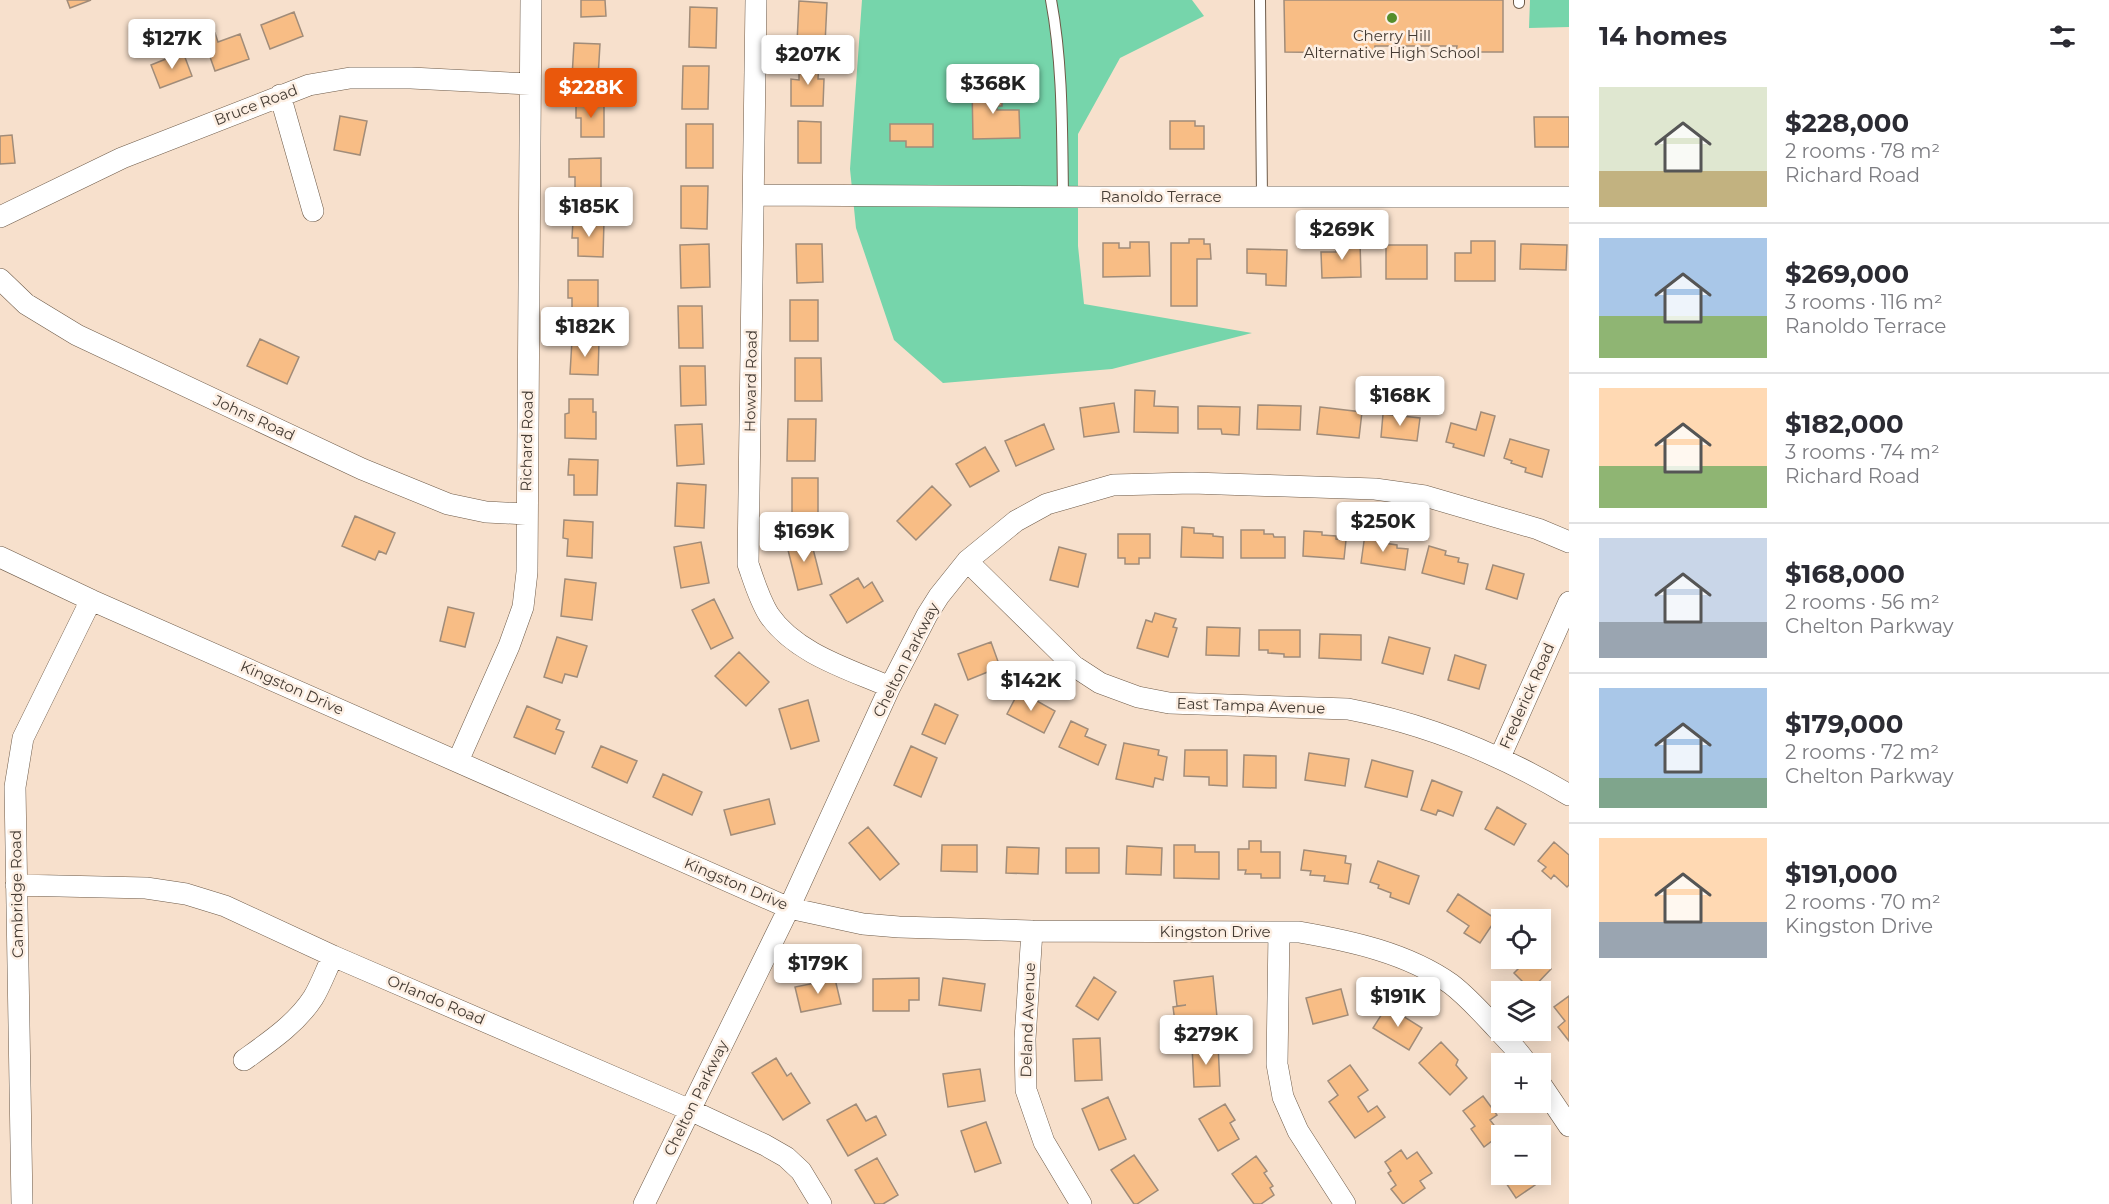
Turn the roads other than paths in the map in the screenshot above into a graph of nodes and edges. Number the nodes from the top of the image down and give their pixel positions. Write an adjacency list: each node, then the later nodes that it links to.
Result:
1 (531, 0): 5 (street, Richard Road)
2 (756, 0): 7 (street, Howard Road)
3 (1050, 0): 8 (lane)
4 (1259, 0): 9 (lane)
5 (530, 84): 6 (street, Bruce Road); 14 (street, Richard Road)
6 (280, 95): 11 (street); 12 (street, Bruce Road)
7 (754, 195): 8 (street, Ranoldo Terrace); 20 (street, Howard Road)
8 (1063, 197): 9 (street, Ranoldo Terrace)
9 (1262, 197): 10 (street, Ranoldo Terrace)
10 (1569, 197)
11 (313, 211)
12 (0, 217)
13 (0, 279): 14 (street, Johns Road)
14 (526, 514): 22 (street, Richard Road)
15 (1569, 542): 17 (street, Chelton Parkway)
16 (0, 557): 18 (street, Kingston Drive)
17 (967, 561): 20 (street, Chelton Parkway); 21 (street, East Tampa Avenue)
18 (91, 600): 22 (street, Kingston Drive); 24 (street, Cambridge Road)
19 (1569, 602): 21 (street, Frederick Road)
20 (890, 687): 25 (street, Chelton Parkway)
21 (1500, 757): 23 (street, East Tampa Avenue)
22 (458, 761): 25 (street, Kingston Drive)
23 (1569, 795)
24 (16, 885): 28 (street, Orlando Road); 34 (street, Cambridge Road)
25 (789, 908): 26 (street, Kingston Drive); 32 (street, Chelton Parkway)
26 (1032, 931): 27 (street, Kingston Drive); 37 (street, Deland Avenue)
27 (1280, 932): 29 (street, Kingston Drive); 38 (street)
28 (333, 956): 30 (street); 32 (street, Orlando Road)
29 (1517, 1053)
30 (244, 1060)
31 (1551, 1099): 33 (street)
32 (690, 1110): 35 (street, Chelton Parkway); 36 (street, Orlando Road)
33 (1569, 1126)
34 (22, 1204)
35 (644, 1204)
36 (821, 1204)
37 (1081, 1204)
38 (1345, 1204)

